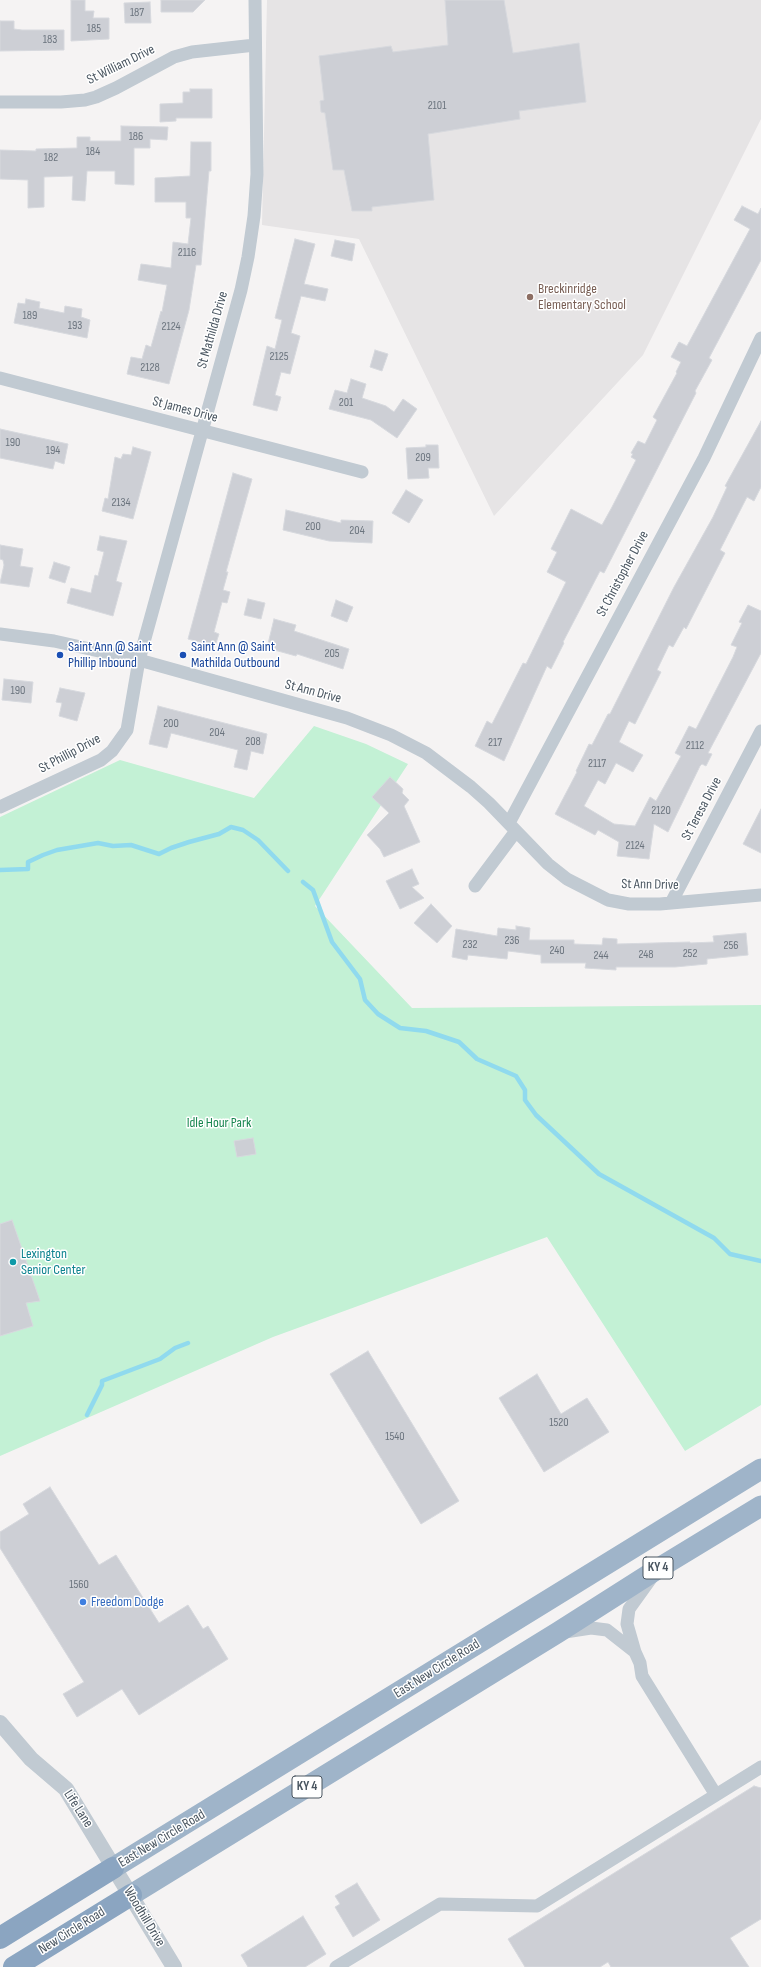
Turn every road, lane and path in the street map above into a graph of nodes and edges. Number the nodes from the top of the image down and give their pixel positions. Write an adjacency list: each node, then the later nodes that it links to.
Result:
1 (255, 0): 2 (street, St Mathilda Drive)
2 (255, 45): 3 (street, St William Drive); 6 (street, St Mathilda Drive)
3 (0, 102)
4 (761, 338): 12 (street, St Christopher Drive)
5 (0, 378): 6 (street, St James Drive)
6 (201, 431): 7 (street, St James Drive); 9 (street, St Mathilda Drive)
7 (362, 472)
8 (0, 634): 9 (street, St Ann Drive)
9 (139, 660): 11 (street, St Phillip Drive); 12 (street, St Ann Drive)
10 (761, 730): 15 (street, St Teresa Drive)
11 (0, 808)
12 (512, 827): 13 (street); 15 (street, St Ann Drive)
13 (475, 886)
14 (761, 895): 15 (street, St Ann Drive)
15 (671, 903)
16 (761, 1469): 24 (highway, East New Circle Road / KY 4)
17 (761, 1506): 18 (highway, KY 4)
18 (659, 1568): 19 (highway, KY 4); 20 (street)
19 (557, 1633): 20 (street); 25 (highway, KY 4)
20 (635, 1652): 23 (street)
21 (0, 1723): 24 (street, Life Lane)
22 (761, 1766): 23 (street)
23 (716, 1795): 29 (street)
24 (113, 1868): 25 (street, Woodhill Drive); 26 (highway, KY 4)
25 (130, 1895): 27 (highway, New Circle Road / KY 4); 28 (street, Woodhill Drive)
26 (0, 1938)
27 (14, 1967)
28 (174, 1967)
29 (336, 1967)

